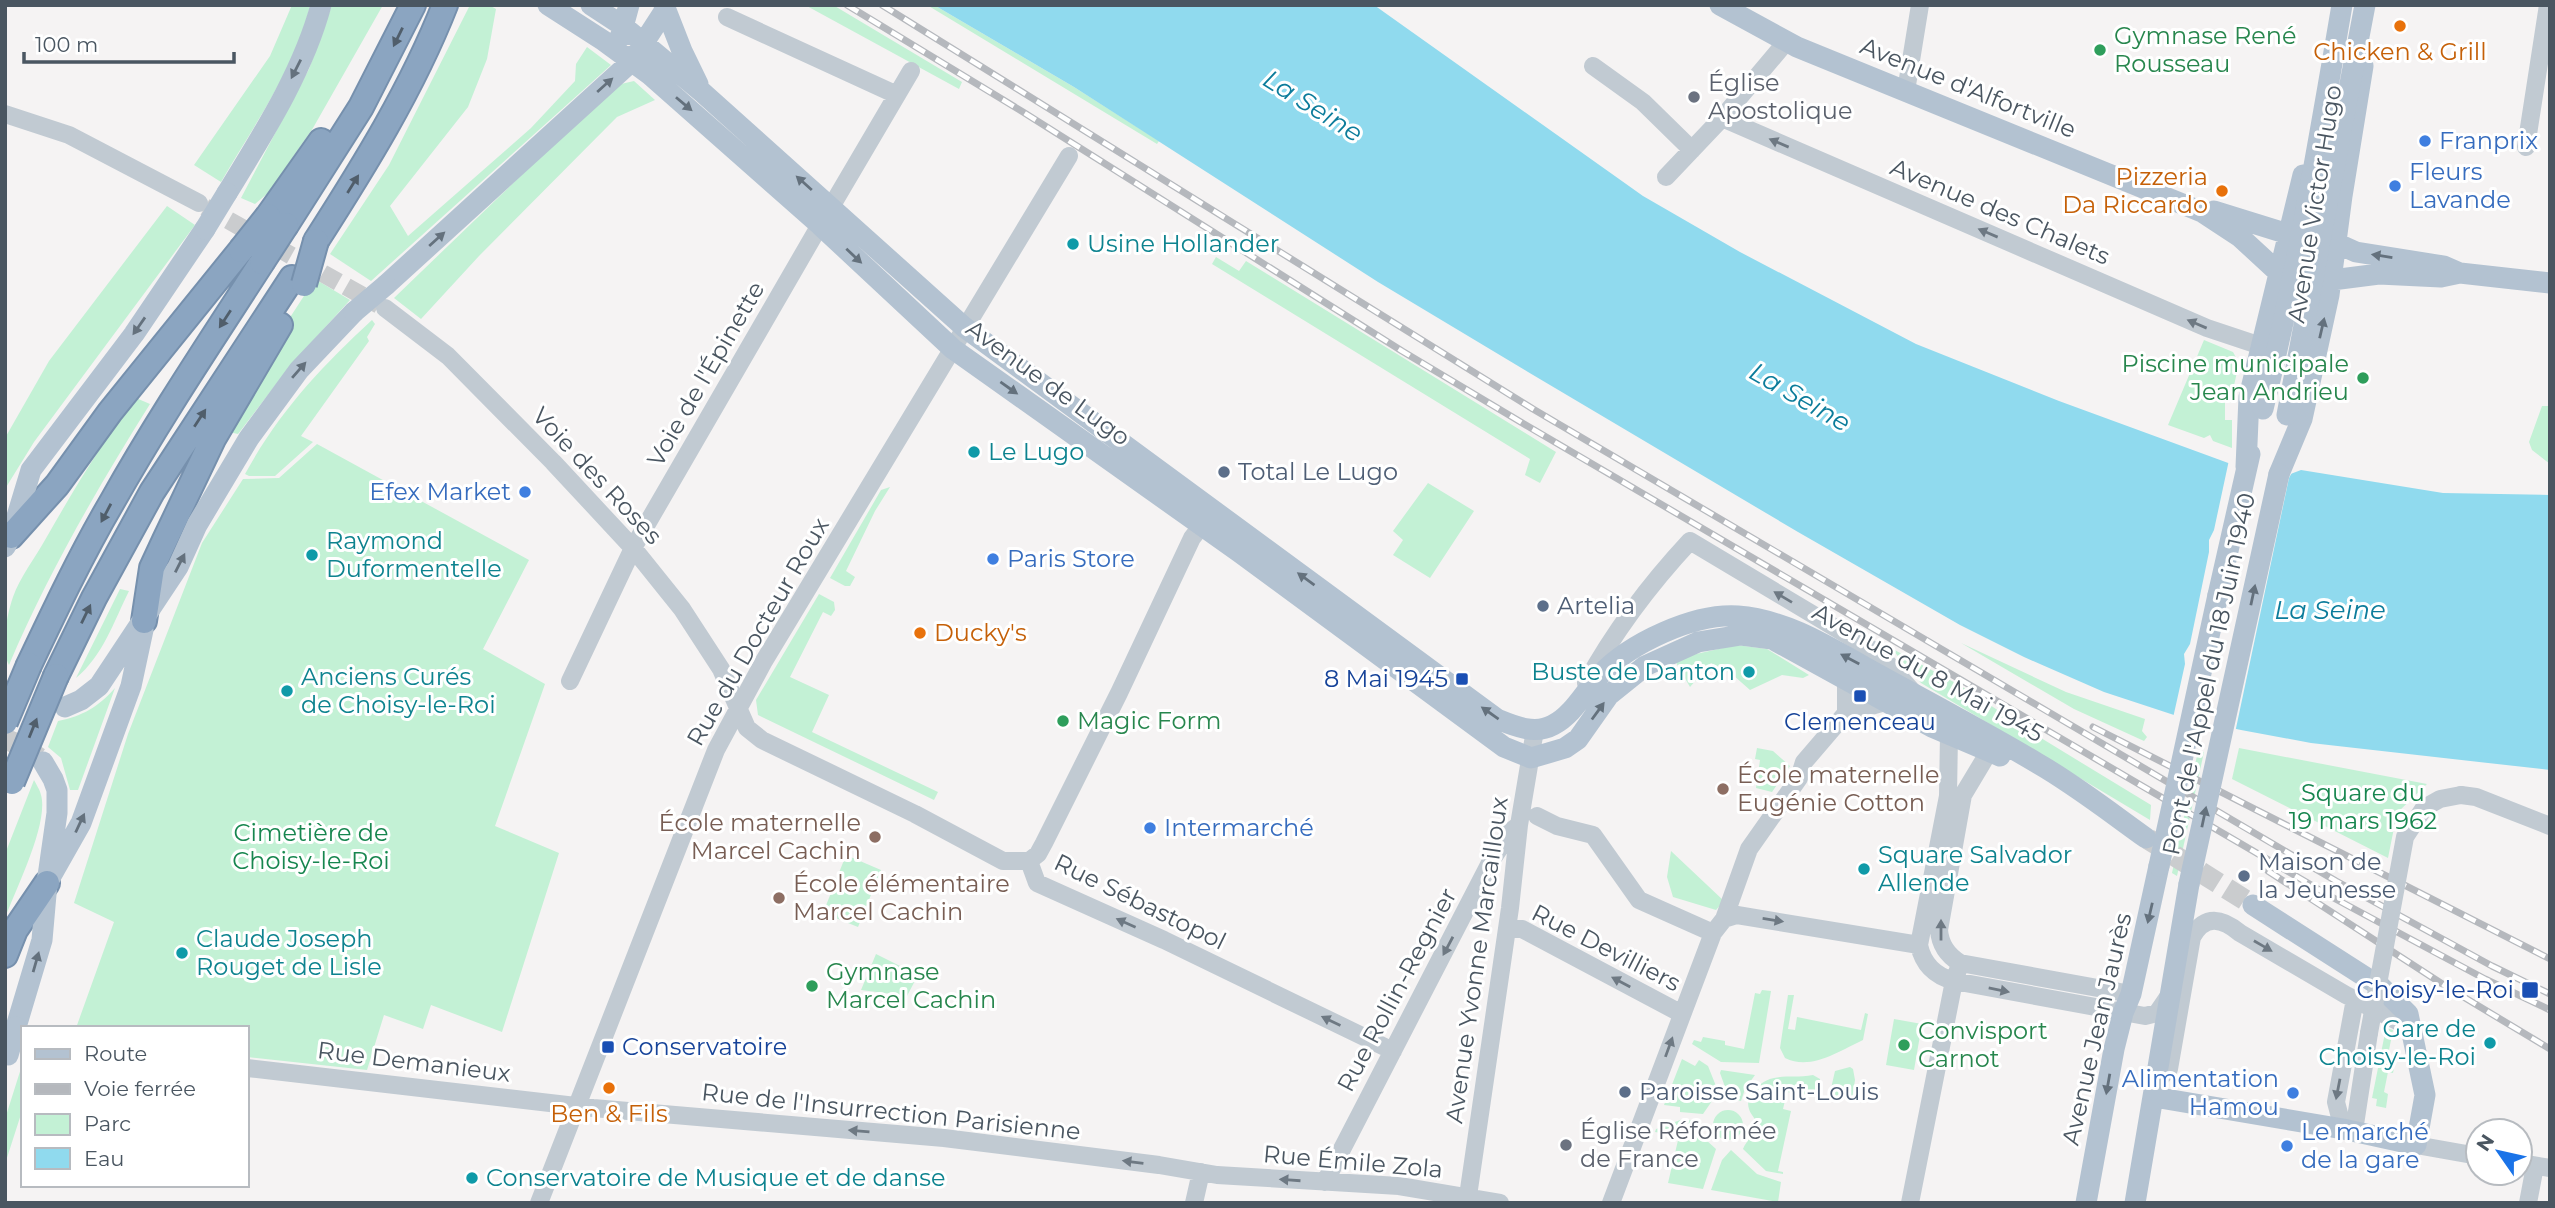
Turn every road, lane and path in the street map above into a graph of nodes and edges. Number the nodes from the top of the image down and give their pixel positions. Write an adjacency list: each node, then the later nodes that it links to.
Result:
1 (321, 5): 48 (main road, one-way to 48, bridge)
2 (413, 5): 35 (highway, one-way to 35, bridge)
3 (445, 5): 39 (highway, one-way to 3, bridge)
4 (548, 5): 18 (main road, Avenue de Lugo)
5 (591, 5): 16 (main road)
6 (629, 5): 16 (main road)
7 (1720, 5): 17 (main road, Avenue d'Alfortville)
8 (1920, 5): 21 (street)
9 (2333, 5): 33 (main road, Avenue Victor Hugo)
10 (2342, 5): 45 (main road, Avenue Victor Hugo, bridge)
11 (2365, 5): 46 (main road, Avenue Victor Hugo, bridge)
12 (2373, 5): 34 (main road, Avenue Victor Hugo)
13 (2548, 5): 26 (street)
14 (664, 8): 18 (main road); 22 (main road)
15 (727, 18): 23 (street)
16 (623, 26): 18 (main road)
17 (1786, 42): 21 (main road, Avenue d'Alfortville); 25 (street)
18 (630, 51): 22 (main road, Avenue de Lugo); 32 (main road, Avenue de Lugo, one-way to 32); 50 (main road, one-way to 18, bridge)
19 (1593, 66): 27 (street)
20 (911, 71): 23 (street, Voie de l'Épinette)
21 (1906, 91): 31 (main road, Avenue d'Alfortville)
22 (702, 92): 32 (main road, Avenue de Lugo, one-way to 22)
23 (897, 95): 32 (street, Voie de l'Épinette)
24 (5, 114): 30 (street)
25 (1721, 118): 27 (street); 43 (street, Avenue des Chalets, one-way to 25)
26 (2526, 146)
27 (1692, 150): 29 (street)
28 (1069, 156): 42 (street, Rue du Docteur Roux)
29 (1666, 177)
30 (199, 203)
31 (2202, 212): 33 (main road, Avenue d'Alfortville); 36 (main road, Avenue d'Alfortville)
32 (826, 216): 42 (main road, Avenue de Lugo); 44 (main road, Avenue de Lugo, one-way to 44); 49 (street, Voie de l'Épinette)
33 (2288, 234): 34 (main road, Avenue d'Alfortville); 36 (main road, Avenue Victor Hugo)
34 (2336, 243): 37 (main road, Avenue d'Alfortville, one-way to 34); 38 (main road, Avenue Victor Hugo)
35 (252, 256): 48 (highway); 59 (highway, one-way to 59, bridge)
36 (2278, 272): 38 (main road); 43 (main road, Avenue Victor Hugo)
37 (2460, 273): 38 (main road); 40 (main road)
38 (2332, 280): 46 (main road, Avenue Victor Hugo, one-way to 38)
39 (298, 281): 50 (highway); 65 (highway, one-way to 39, bridge)
40 (2550, 283)
41 (385, 308): 49 (street, Voie des Roses)
42 (964, 327): 44 (street, Rue du Docteur Roux); 61 (main road, Avenue de Lugo, one-way to 42)
43 (2261, 345): 45 (main road, Avenue Victor Hugo)
44 (953, 349): 47 (main road, Avenue de Lugo, one-way to 47); 56 (street, Rue du Docteur Roux)
45 (2246, 467): 71 (main road, Pont de l'Appel du 18 Juin 1940, bridge)
46 (2279, 474): 80 (main road, Pont de l'Appel du 18 Juin 1940, one-way to 46, bridge)
47 (1202, 526): 63 (main road, Avenue de Lugo); 70 (street)
48 (8, 542)
49 (633, 548): 52 (street, Voie de l'Épinette); 56 (street, Voie des Roses)
50 (144, 621): 55 (main road); 72 (main road, one-way to 50)
51 (1846, 679): 54 (main road, Avenue du 8 Mai 1945); 58 (street); 63 (main road, Avenue du 8 Mai 1945, one-way to 51)
52 (570, 681)
53 (1916, 695): 57 (main road, Avenue du 8 Mai 1945, one-way to 57); 57 (street, one-way to 57); 60 (main road, Avenue du 8 Mai 1945)
54 (1885, 702): 58 (street); 60 (main road, Avenue du 8 Mai 1945)
55 (65, 706)
56 (738, 708): 70 (street, Rue Sébastopol); 89 (street, Rue du Docteur Roux)
57 (1572, 709): 61 (main road)
58 (1846, 713): 74 (street)
59 (5, 722)
60 (1952, 726): 62 (main road, Avenue du 8 Mai 1945); 76 (street)
61 (1535, 730): 63 (street, Avenue Yvonne Marcailloux)
62 (1992, 746): 69 (main road, Avenue du 8 Mai 1945); 78 (street, one-way to 62)
63 (1539, 757): 67 (street, Avenue Yvonne Marcailloux)
64 (43, 762): 72 (main road)
65 (9, 791)
66 (1537, 816): 74 (street)
67 (1519, 825): 75 (street, Avenue Yvonne Marcailloux); 86 (street, Rue Rollin-Regnier, one-way to 86)
68 (2549, 825): 90 (street, bridge)
69 (2146, 838)
70 (1029, 861): 86 (street, Rue Sébastopol, one-way to 70)
71 (2159, 866): 82 (main road, Avenue Jean Jaurès, one-way to 82)
72 (47, 883): 77 (highway); 85 (main road, one-way to 72)
73 (2253, 905): 84 (main road)
74 (1718, 926): 76 (street, one-way to 76); 83 (street)
75 (1507, 928): 83 (street, Rue Devilliers, one-way to 75); 96 (street, Avenue Yvonne Marcailloux)
76 (1919, 945): 79 (street)
77 (5, 956)
78 (1960, 963): 79 (street); 82 (street)
79 (1954, 981): 82 (street, one-way to 82); 101 (street)
80 (2171, 991): 82 (street); 88 (main road)
81 (2355, 999): 84 (street); 88 (street, one-way to 81); 90 (street, one-way to 90)
82 (2127, 1004): 102 (main road, Avenue Jean Jaurès, one-way to 102)
83 (1682, 1014): 100 (street, one-way to 83)
84 (2413, 1029): 91 (main road)
85 (11, 1045)
86 (1393, 1051): 95 (street, Rue Rollin-Regnier)
87 (248, 1068): 89 (street, Rue Demanieux)
88 (2155, 1090): 90 (main road); 103 (main road)
89 (576, 1106): 94 (street, Rue de l'Insurrection Parisienne, one-way to 89); 97 (street, Rue du Docteur Roux)
90 (2348, 1130): 91 (main road)
91 (2416, 1145): 92 (street)
92 (2464, 1154)
93 (2535, 1166): 104 (street)
94 (1201, 1172): 95 (street, Rue Émile Zola, one-way to 94); 98 (street)
95 (1325, 1182): 96 (street, Rue Émile Zola)
96 (1472, 1200): 99 (street, Rue Émile Zola)
97 (539, 1203)
98 (1194, 1203)
99 (1500, 1203)
100 (1611, 1203)
101 (1910, 1203)
102 (2086, 1203)
103 (2135, 1203)
104 (2528, 1203)

